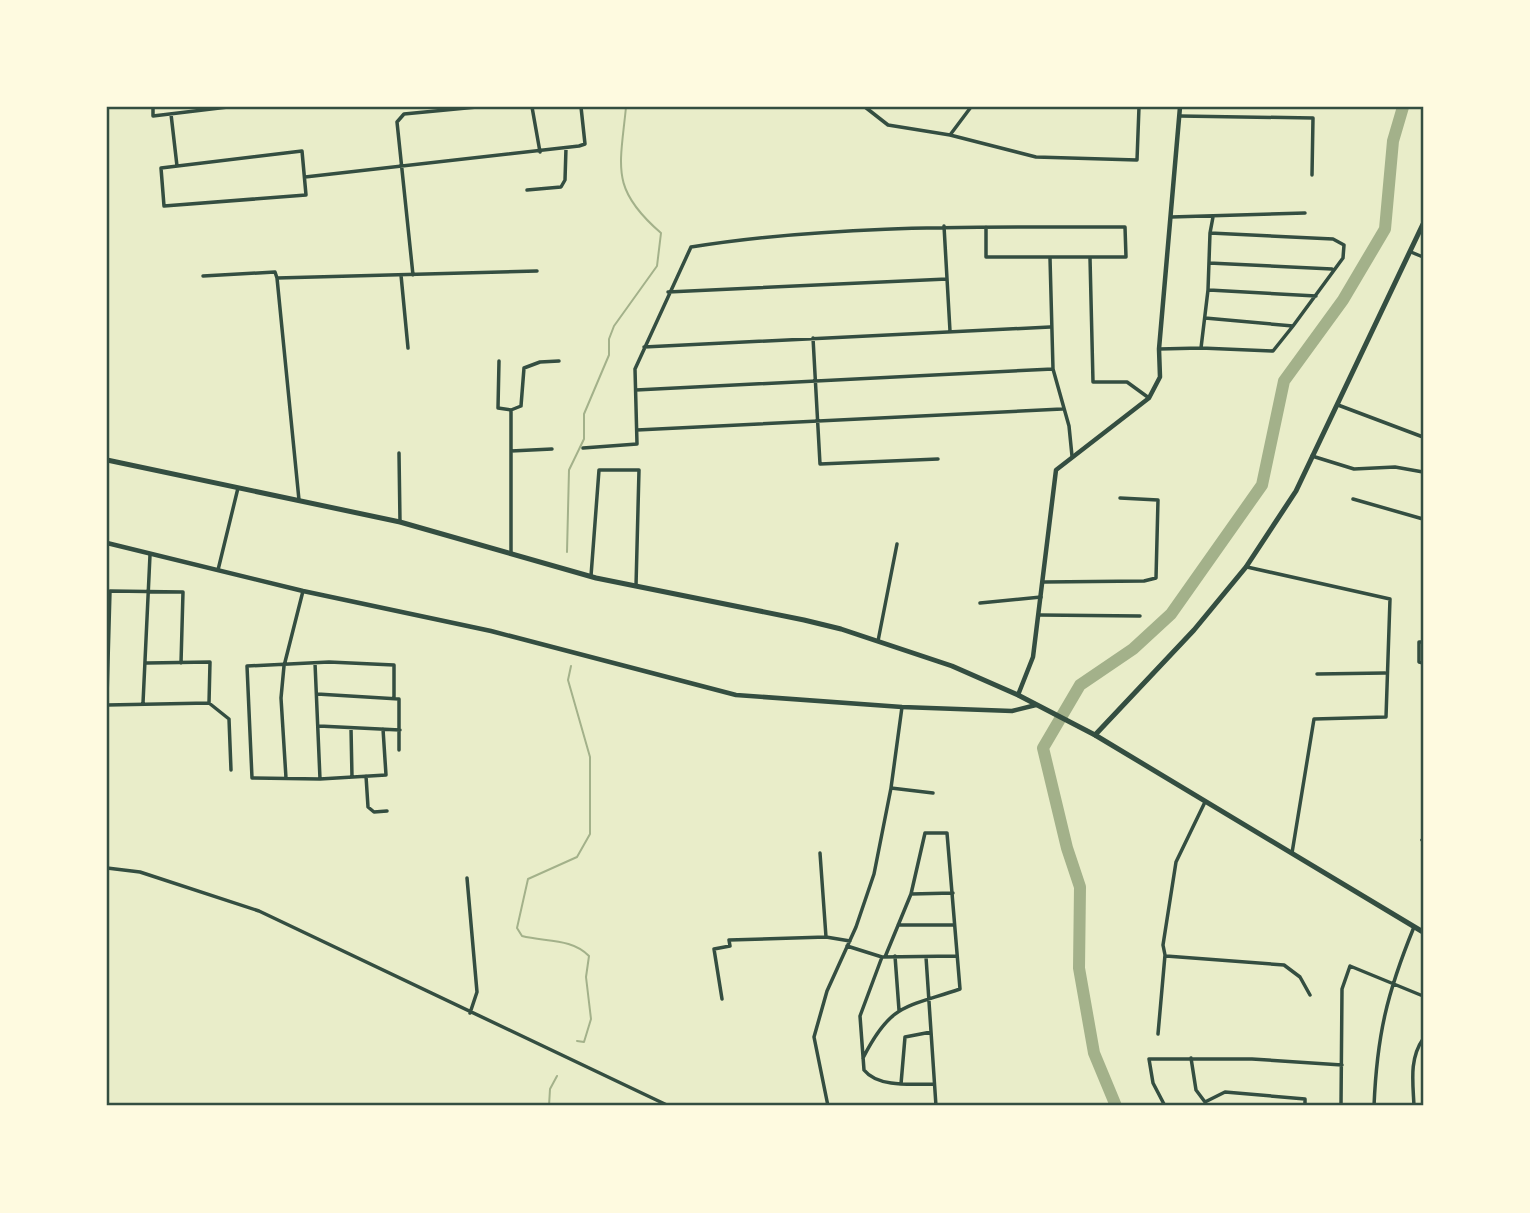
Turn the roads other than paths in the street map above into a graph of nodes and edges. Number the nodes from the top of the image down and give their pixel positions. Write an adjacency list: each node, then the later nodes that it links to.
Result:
1 (153, 107): 10 (street)
2 (228, 107): 10 (street)
3 (477, 107): 16 (street)
4 (532, 107): 14 (street)
5 (581, 107): 13 (street)
6 (865, 107): 12 (street)
7 (971, 107): 12 (street)
8 (1139, 107): 12 (street)
9 (1180, 107): 11 (street)
10 (171, 114): 15 (street)
11 (1180, 116): 17 (street); 21 (street)
12 (950, 135)
13 (566, 148): 14 (street); 19 (street)
14 (540, 152): 16 (street)
15 (177, 166): 18 (street); 18 (street)
16 (402, 167): 18 (street); 35 (street)
17 (1312, 176)
18 (305, 177)
19 (527, 190)
20 (1305, 213): 22 (street)
21 (1170, 217): 22 (street); 50 (street)
22 (1213, 217): 26 (street)
23 (1423, 225): 27 (main road)
24 (944, 226): 25 (street); 38 (street); 40 (street)
25 (986, 227): 29 (street); 30 (street)
26 (1210, 233): 31 (street); 32 (street)
27 (1411, 252): 28 (street); 57 (main road)
28 (1423, 257)
29 (1050, 258): 30 (street); 44 (street)
30 (1090, 258): 56 (street)
31 (1209, 263): 32 (street); 39 (street)
32 (1333, 269): 41 (street)
33 (537, 271): 35 (street)
34 (401, 275): 35 (street); 37 (street); 48 (street)
35 (413, 275)
36 (203, 276): 37 (street)
37 (277, 278): 75 (street)
38 (947, 279): 40 (street); 45 (street)
39 (1208, 290): 41 (street); 42 (street)
40 (668, 292): 47 (street)
41 (1316, 296): 43 (street)
42 (1205, 318): 43 (street); 49 (street)
43 (1293, 326): 49 (street)
44 (1050, 327): 45 (street); 53 (street)
45 (950, 331): 46 (street)
46 (813, 338): 47 (street); 54 (street)
47 (644, 347): 55 (street)
48 (408, 348)
49 (1201, 348): 50 (street)
50 (1158, 349): 56 (street)
51 (559, 361): 59 (street)
52 (499, 362): 59 (street)
53 (1053, 369): 54 (street); 58 (street)
54 (815, 380): 55 (street); 60 (street)
55 (636, 390): 61 (street)
56 (1149, 398): 67 (street)
57 (1336, 405): 62 (street); 68 (main road)
58 (1062, 408): 60 (street); 67 (street)
59 (511, 410): 65 (street)
60 (817, 420): 61 (street); 69 (street)
61 (637, 430): 63 (street)
62 (1423, 437)
63 (583, 448)
64 (552, 449): 65 (street)
65 (511, 451): 80 (street)
66 (399, 453): 77 (street)
67 (1072, 456): 85 (street)
68 (1312, 456): 71 (street); 82 (main road)
69 (938, 459)
70 (107, 460): 72 (main road)
71 (1423, 472)
72 (238, 488): 75 (main road); 83 (street)
73 (1120, 498): 85 (street)
74 (1353, 499): 76 (street)
75 (299, 500): 77 (main road)
76 (1423, 519)
77 (400, 522): 80 (main road)
78 (107, 543): 81 (street)
79 (897, 544): 93 (street)
80 (511, 554): 84 (main road)
81 (150, 555): 83 (street); 87 (street)
82 (1246, 567): 100 (street); 115 (main road)
83 (218, 570): 88 (street)
84 (591, 576): 86 (main road); 86 (street)
85 (1044, 582): 89 (street)
86 (636, 586): 93 (main road)
87 (149, 591): 95 (street); 96 (street); 104 (street)
88 (303, 591): 99 (street); 110 (street)
89 (1042, 597): 90 (street); 91 (street)
90 (980, 603)
91 (1040, 614): 92 (street); 103 (street)
92 (1140, 616)
93 (878, 641): 103 (main road)
94 (1423, 642): 98 (street)
95 (147, 663): 96 (street); 107 (street)
96 (181, 663): 106 (street)
97 (315, 663): 99 (street); 102 (street); 105 (street)
98 (1423, 663)
99 (284, 666): 120 (street); 120 (street)
100 (1385, 673): 101 (street); 127 (street)
101 (1317, 674)
102 (317, 694): 105 (street); 111 (street)
103 (1018, 695): 109 (main road)
104 (107, 697)
105 (394, 698): 114 (street)
106 (209, 703): 107 (street); 117 (street)
107 (143, 704): 108 (street)
108 (107, 705)
109 (1036, 705): 110 (street); 115 (main road)
110 (902, 707): 122 (street)
111 (318, 726): 112 (street); 121 (street)
112 (351, 728): 113 (street); 119 (street)
113 (383, 729): 114 (street); 118 (street)
114 (400, 730): 116 (street)
115 (1095, 735): 124 (main road)
116 (399, 751)
117 (231, 770)
118 (366, 776): 119 (street); 125 (street)
119 (352, 777): 121 (street)
120 (286, 778): 121 (street)
121 (320, 779)
122 (891, 788): 123 (street); 137 (street)
123 (933, 793)
124 (1206, 802): 127 (main road); 140 (street)
125 (387, 811)
126 (820, 853): 136 (street)
127 (1292, 853): 134 (main road)
128 (107, 868): 150 (street)
129 (467, 878): 150 (street)
130 (953, 893): 131 (street); 131 (street); 133 (street)
131 (911, 894): 132 (street)
132 (898, 925): 133 (street); 141 (street)
133 (954, 925): 143 (street)
134 (1414, 927): 135 (main road); 144 (street)
135 (1423, 932)
136 (826, 937): 137 (street); 147 (street)
137 (850, 941): 138 (street)
138 (847, 946): 141 (street); 160 (street)
139 (895, 956): 141 (street); 142 (street); 149 (street)
140 (1165, 956): 145 (street); 152 (street)
141 (883, 957): 154 (street)
142 (926, 957): 143 (street); 148 (street)
143 (957, 957): 148 (street)
144 (1391, 984): 146 (street); 156 (street); 165 (street)
145 (1310, 995)
146 (1423, 996)
147 (722, 999)
148 (930, 1000): 149 (street); 151 (street)
149 (899, 1010): 154 (street)
150 (470, 1013): 159 (street)
151 (932, 1032): 157 (street); 158 (street)
152 (1158, 1034)
153 (1423, 1039): 166 (street)
154 (863, 1058): 157 (street)
155 (1191, 1058): 156 (street); 162 (street); 163 (street)
156 (1342, 1065): 164 (street)
157 (901, 1084): 158 (street)
158 (934, 1084): 161 (street)
159 (669, 1106)
160 (828, 1106)
161 (936, 1106)
162 (1165, 1106)
163 (1305, 1106)
164 (1341, 1106)
165 (1374, 1106)
166 (1414, 1106)

